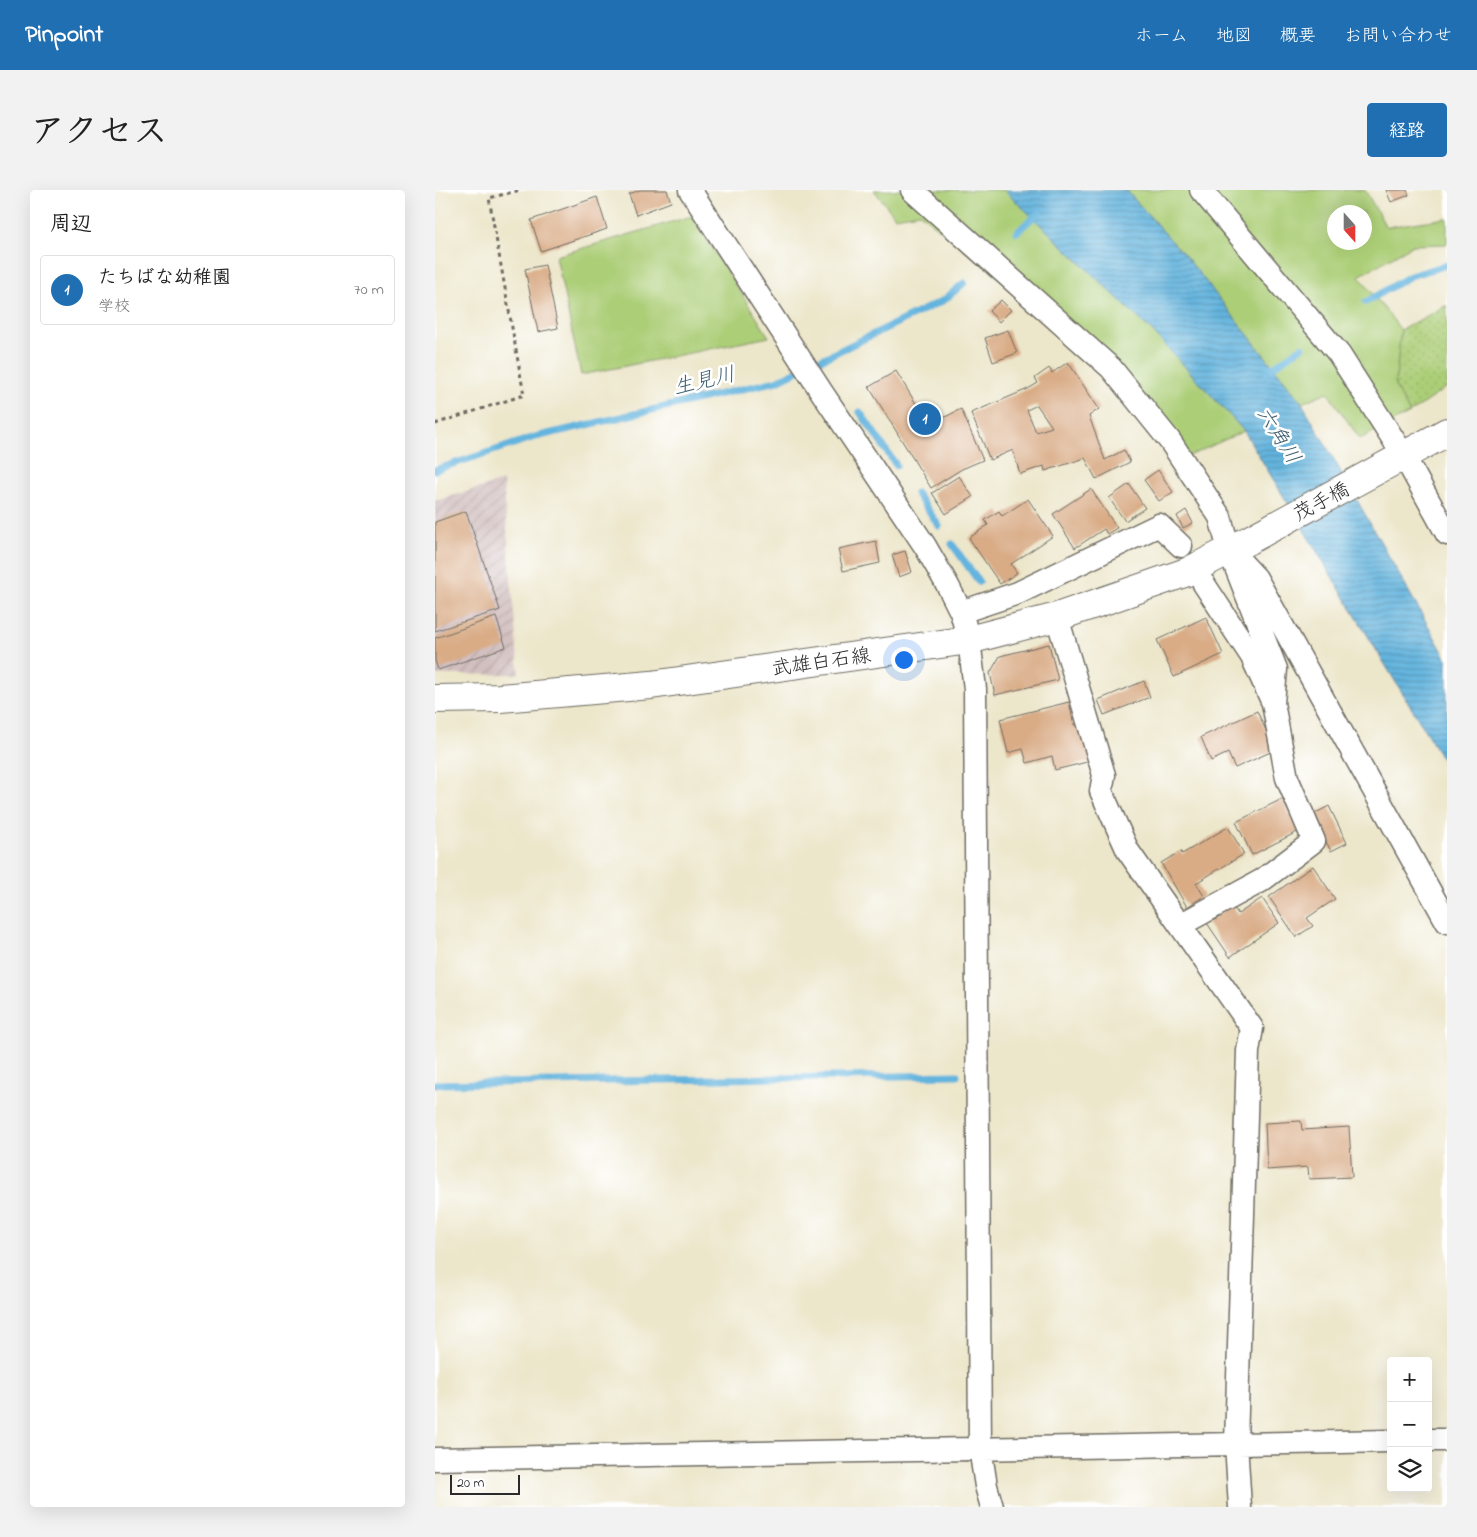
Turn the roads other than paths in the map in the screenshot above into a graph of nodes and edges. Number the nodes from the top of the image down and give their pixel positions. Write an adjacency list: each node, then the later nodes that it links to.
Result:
1 (690, 190): 10 (street)
2 (912, 190): 7 (street)
3 (1201, 190): 5 (street)
4 (1447, 432): 5 (main road)
5 (1398, 459): 6 (street); 7 (main road, 茂手橋)
6 (1447, 534)
7 (1239, 545): 11 (main road, 武雄白石線); 14 (street); 15 (street)
8 (1181, 546): 10 (street)
9 (1204, 584): 14 (street)
10 (961, 612): 12 (street)
11 (1057, 617): 12 (main road, 武雄白石線); 16 (street)
12 (969, 640): 13 (main road, 武雄白石線); 21 (street)
13 (435, 699)
14 (1273, 702): 16 (street)
15 (1447, 922)
16 (1180, 925): 20 (street)
17 (1432, 1440): 18 (street)
18 (1447, 1440)
19 (1387, 1441): 20 (street)
20 (1236, 1444): 21 (street); 24 (street)
21 (980, 1448): 22 (street); 23 (street)
22 (435, 1459)
23 (993, 1507)
24 (1240, 1507)

